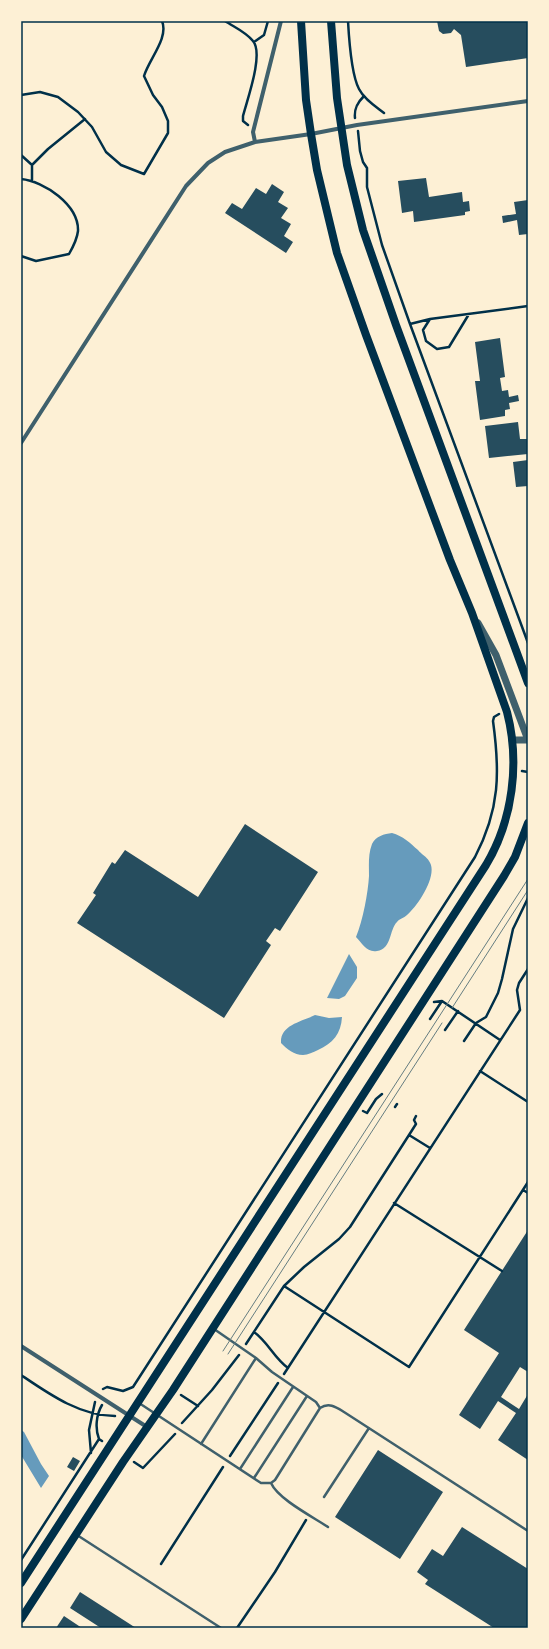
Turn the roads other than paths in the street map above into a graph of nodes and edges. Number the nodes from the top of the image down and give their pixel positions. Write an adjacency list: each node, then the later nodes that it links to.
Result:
1 (282, 21): 7 (street)
2 (301, 21): 6 (main road)
3 (331, 21): 5 (main road)
4 (528, 101): 5 (street)
5 (341, 128): 6 (street); 10 (main road)
6 (311, 134): 7 (street); 9 (main road)
7 (255, 142): 8 (street)
8 (21, 443)
9 (472, 613): 11 (main road); 12 (street)
10 (528, 683)
11 (512, 740): 12 (street); 19 (main road)
12 (528, 740)
13 (528, 823): 14 (main road)
14 (213, 1328): 16 (lane); 21 (main road)
15 (21, 1346): 22 (street)
16 (256, 1358): 17 (lane); 25 (lane)
17 (293, 1387): 18 (lane); 26 (lane)
18 (307, 1396): 20 (lane); 27 (lane)
19 (138, 1403): 21 (lane); 22 (main road)
20 (320, 1408): 24 (lane); 28 (lane)
21 (156, 1414): 23 (main road); 25 (lane)
22 (130, 1416): 23 (street); 33 (main road)
23 (147, 1427): 32 (main road)
24 (369, 1428): 29 (lane); 31 (lane)
25 (201, 1444): 26 (lane)
26 (240, 1469): 27 (lane)
27 (254, 1478): 28 (lane)
28 (271, 1483): 30 (lane)
29 (324, 1497)
30 (328, 1527)
31 (528, 1531)
32 (76, 1535): 34 (main road); 35 (lane)
33 (21, 1584)
34 (21, 1619)
35 (221, 1628)

